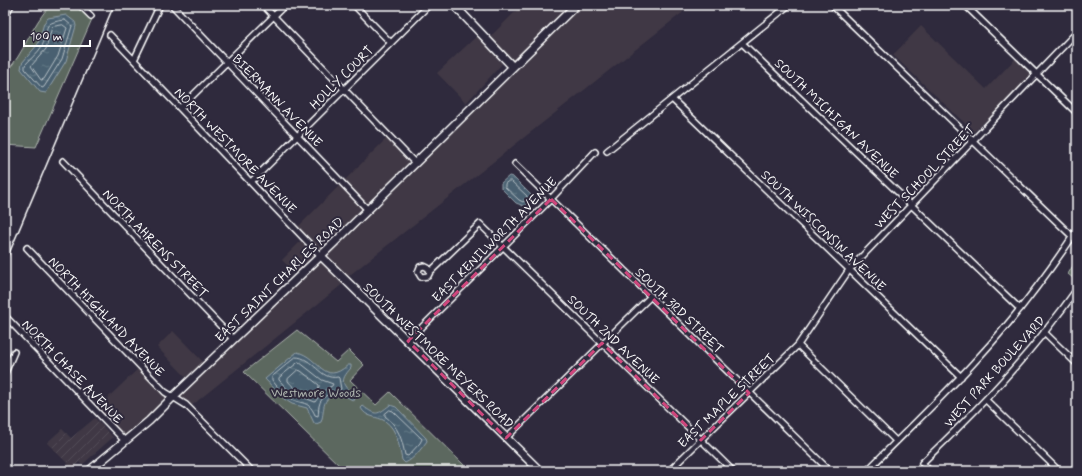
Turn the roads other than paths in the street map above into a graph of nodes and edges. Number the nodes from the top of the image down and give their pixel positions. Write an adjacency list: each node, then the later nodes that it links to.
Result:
1 (10, 5): 14 (street)
2 (80, 5): 15 (street)
3 (160, 5): 21 (street)
4 (172, 5): 22 (street, BIERMANN AVENUE)
5 (263, 5): 16 (street)
6 (285, 5): 16 (street)
7 (354, 5): 19 (street)
8 (429, 5): 19 (street, HOLLY COURT)
9 (454, 5): 23 (main road)
10 (789, 5): 20 (street)
11 (832, 5): 30 (street)
12 (964, 5): 24 (street)
13 (573, 6): 23 (main road, EAST SAINT CHARLES ROAD)
14 (5, 16)
15 (91, 16)
16 (274, 16): 22 (street); 25 (street)
17 (1077, 32): 24 (street, WEST SCHOOL STREET)
18 (110, 36): 21 (street, NORTH WESTMORE AVENUE)
19 (391, 43): 25 (street, HOLLY COURT)
20 (742, 43): 26 (street); 38 (street, SOUTH MICHIGAN AVENUE)
21 (134, 60): 27 (street, NORTH WESTMORE AVENUE)
22 (227, 62): 27 (street); 29 (street, BIERMANN AVENUE)
23 (513, 67): 34 (main road, EAST SAINT CHARLES ROAD)
24 (1037, 74): 28 (street); 30 (street, WEST SCHOOL STREET)
25 (344, 89): 29 (street, HOLLY COURT); 34 (street)
26 (672, 99): 31 (street); 45 (street, SOUTH WISCONSIN AVENUE)
27 (180, 108): 36 (street, NORTH WESTMORE AVENUE)
28 (1077, 113)
29 (298, 136): 36 (street, HOLLY COURT); 39 (street, BIERMANN AVENUE)
30 (973, 141): 38 (street, WEST SCHOOL STREET); 41 (street)
31 (607, 150)
32 (595, 152): 37 (street, EAST KENILWORTH AVENUE)
33 (63, 161): 52 (street, NORTH AHRENS STREET)
34 (415, 163): 39 (main road, EAST SAINT CHARLES ROAD)
35 (515, 164): 37 (street, SOUTH 3RD STREET)
36 (251, 182): 44 (street, NORTH WESTMORE AVENUE)
37 (551, 199): 42 (street, EAST KENILWORTH AVENUE); 48 (street, SOUTH 3RD STREET)
38 (912, 205): 45 (street, WEST SCHOOL STREET); 49 (street, SOUTH MICHIGAN AVENUE)
39 (368, 210): 44 (main road, EAST SAINT CHARLES ROAD)
40 (1077, 230): 41 (street)
41 (1075, 239): 49 (street)
42 (503, 246): 46 (street, SOUTH 2ND AVENUE); 53 (street, EAST KENILWORTH AVENUE); 54 (street, SOUTH 2ND AVENUE)
43 (27, 248): 61 (street, NORTH HIGHLAND AVENUE)
44 (321, 256): 52 (main road, EAST SAINT CHARLES ROAD); 53 (main road, SOUTH WESTMORE MEYERS ROAD)
45 (849, 270): 55 (street, WEST SCHOOL STREET); 59 (street, SOUTH WISCONSIN AVENUE)
46 (430, 272)
47 (1077, 289): 51 (street, WEST PARK BOULEVARD)
48 (650, 296): 54 (street); 60 (street, SOUTH 3RD STREET)
49 (1020, 309): 59 (street)
50 (5, 316): 65 (street, NORTH CHASE AVENUE)
51 (1044, 332): 57 (street); 62 (street, WEST PARK BOULEVARD)
52 (233, 339): 61 (main road, EAST SAINT CHARLES ROAD)
53 (408, 341): 63 (main road, SOUTH WESTMORE MEYERS ROAD)
54 (602, 343): 63 (street); 64 (street, SOUTH 2ND AVENUE)
55 (798, 345): 60 (street, EAST MAPLE STREET); 66 (street)
56 (14, 352): 58 (street)
57 (1077, 364)
58 (5, 373)
59 (961, 377): 66 (street)
60 (749, 393): 64 (street, EAST MAPLE STREET); 72 (street, SOUTH 3RD STREET)
61 (173, 397): 65 (main road, EAST SAINT CHARLES ROAD); 68 (street, NORTH HIGHLAND AVENUE)
62 (986, 400): 74 (street, WEST PARK BOULEVARD); 75 (street)
63 (506, 438): 69 (main road, SOUTH WESTMORE MEYERS ROAD)
64 (701, 440): 70 (street, EAST MAPLE STREET); 71 (street, SOUTH 2ND AVENUE)
65 (126, 441): 67 (main road, EAST SAINT CHARLES ROAD)
66 (896, 441): 73 (street)
67 (89, 471)
68 (252, 471)
69 (540, 471)
70 (669, 471)
71 (733, 471)
72 (830, 471)
73 (867, 471)
74 (930, 471)
75 (1059, 471)

